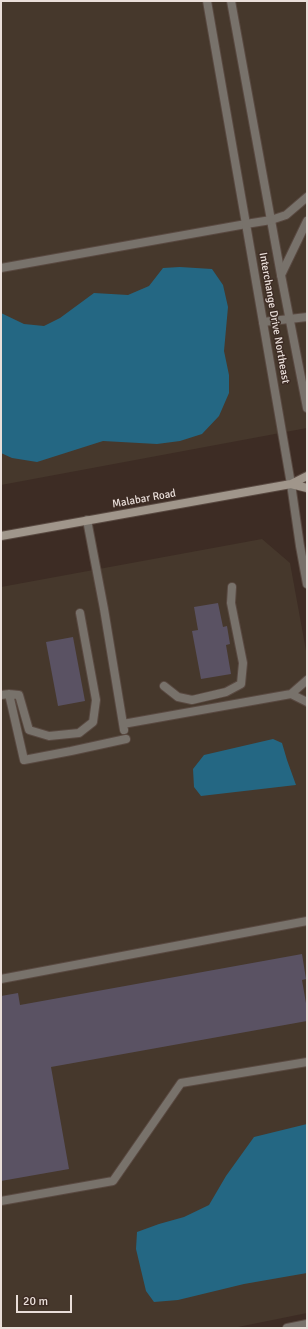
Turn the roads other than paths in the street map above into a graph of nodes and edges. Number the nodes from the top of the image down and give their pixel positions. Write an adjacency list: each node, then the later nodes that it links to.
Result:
1 (207, 1): 6 (street, Interchange Drive Northeast)
2 (231, 1): 4 (street)
3 (307, 197): 4 (street)
4 (271, 220): 6 (street); 8 (street)
5 (307, 221): 8 (street, Interchange Drive Northeast)
6 (246, 224): 7 (street); 11 (street, Interchange Drive Northeast)
7 (1, 268)
8 (282, 275): 10 (street, Interchange Drive Northeast)
9 (307, 317): 10 (street)
10 (290, 320): 11 (street); 12 (street, Interchange Drive Northeast)
11 (263, 322): 14 (street, Interchange Drive Northeast)
12 (307, 408)
13 (307, 476): 14 (main road)
14 (291, 484): 15 (main road); 16 (main road, Malabar Road); 18 (street, Interchange Drive Northeast)
15 (307, 488)
16 (87, 520): 17 (main road, Malabar Road); 23 (street)
17 (1, 536)
18 (307, 584)
19 (232, 587): 22 (street)
20 (80, 613): 24 (street)
21 (307, 680): 23 (street)
22 (164, 686)
23 (291, 694): 25 (street)
24 (5, 695): 26 (street)
25 (307, 702)
26 (126, 739)
27 (307, 921): 28 (street)
28 (1, 979)
29 (307, 1062): 30 (street)
30 (1, 1201)
31 (307, 1324): 32 (street)
32 (287, 1328)

